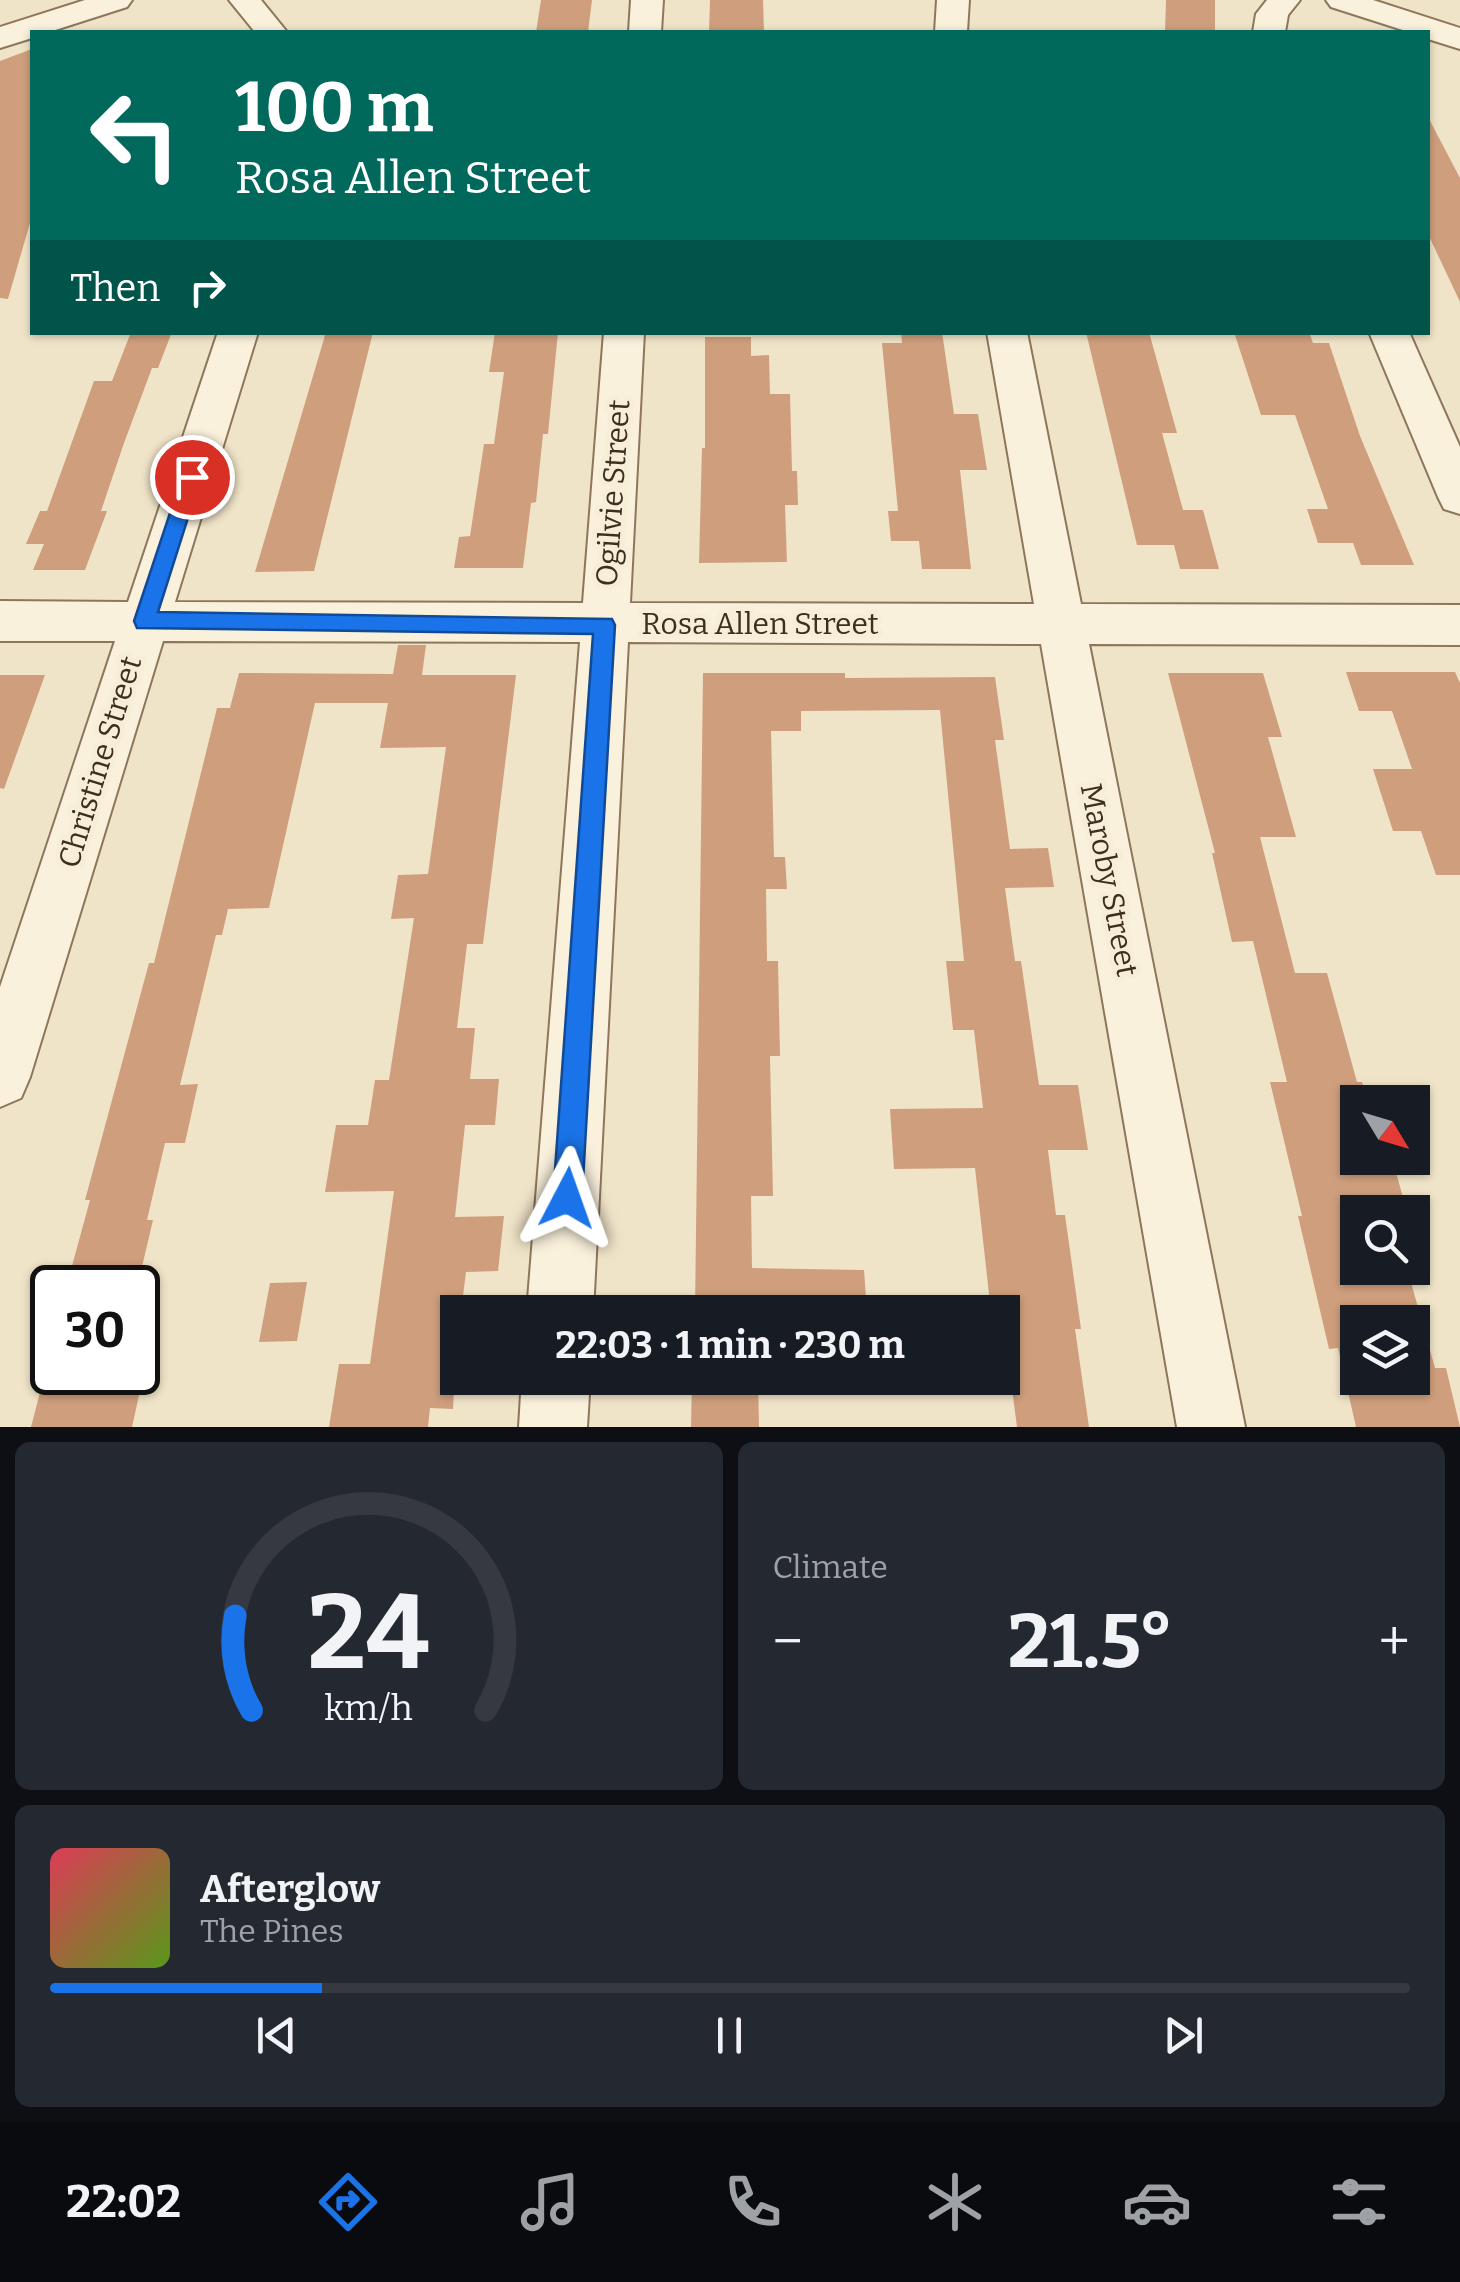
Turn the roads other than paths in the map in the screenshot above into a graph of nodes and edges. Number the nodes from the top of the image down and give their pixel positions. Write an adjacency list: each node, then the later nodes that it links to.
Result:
1 (116, 0): 11 (street)
2 (246, 0): 7 (street)
3 (647, 0): 8 (street)
4 (953, 0): 9 (street)
5 (1284, 0): 10 (street)
6 (1342, 0): 12 (street)
7 (269, 30)
8 (645, 30)
9 (951, 30)
10 (1269, 30)
11 (0, 38)
12 (1460, 39)
13 (237, 335): 19 (street, Christine Street)
14 (624, 335): 21 (street, Ogilvie Street)
15 (1008, 335): 20 (street, Maroby Street)
16 (1391, 335): 17 (street)
17 (1460, 497)
18 (0, 621): 19 (street, Rosa Allen Street)
19 (144, 621): 21 (street, Rosa Allen Street); 23 (street, Christine Street)
20 (1061, 622): 21 (street, Rosa Allen Street); 22 (street, Rosa Allen Street); 27 (street, Maroby Street)
21 (604, 625): 24 (street, Ogilvie Street)
22 (1460, 625)
23 (0, 1077)
24 (561, 1295)
25 (555, 1395): 26 (street)
26 (552, 1427)
27 (1211, 1427)

